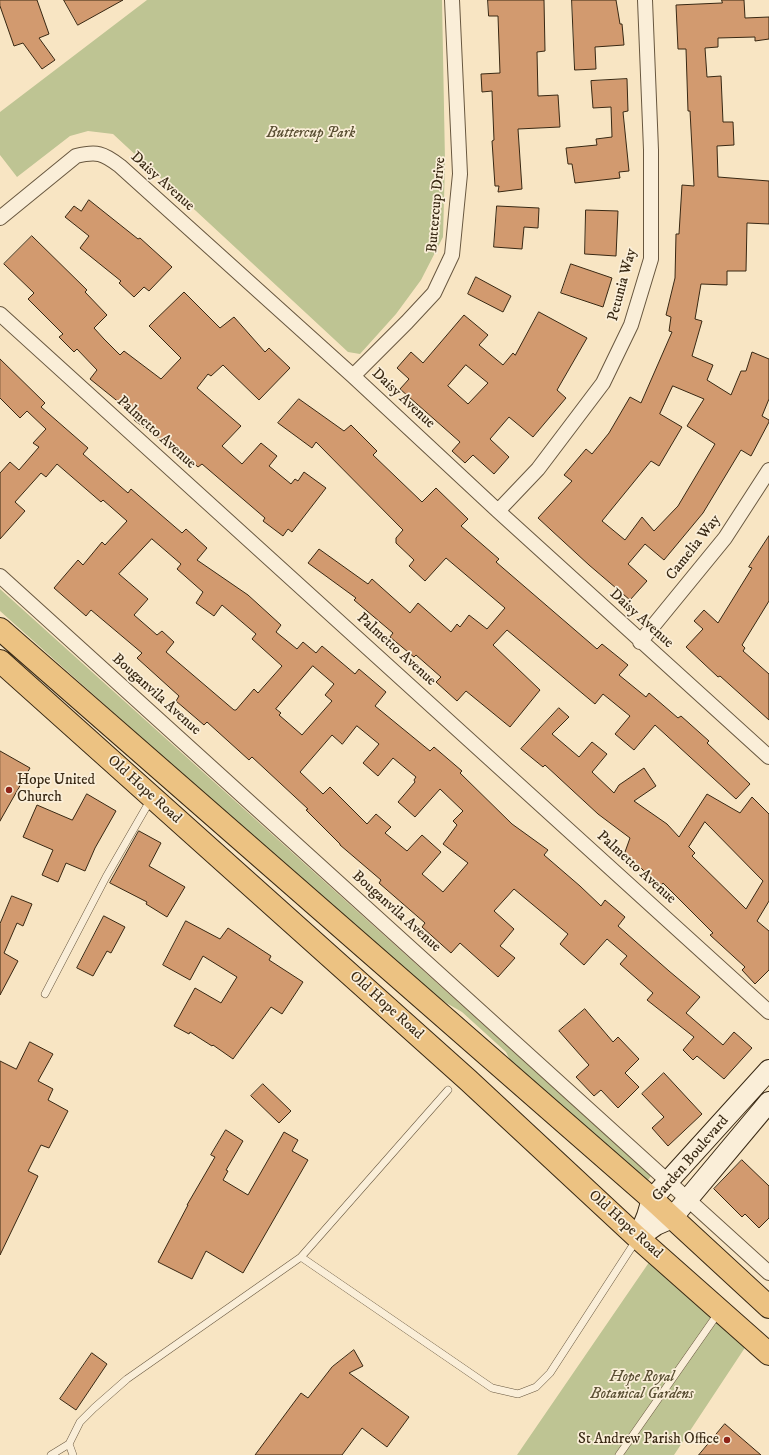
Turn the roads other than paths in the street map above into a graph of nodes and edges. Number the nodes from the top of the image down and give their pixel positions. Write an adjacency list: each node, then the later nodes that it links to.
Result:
1 (452, 0): 5 (street, Buttercup Drive)
2 (645, 0): 7 (street, Petunia Way)
3 (0, 218): 5 (street, Daisy Avenue)
4 (0, 314): 15 (street, Palmetto Avenue)
5 (353, 376): 7 (street, Daisy Avenue)
6 (769, 470): 10 (street, Camelia Way)
7 (498, 511): 10 (street, Daisy Avenue)
8 (0, 576): 19 (street, Bouganvila Avenue)
9 (0, 629): 20 (main road, Old Hope Road)
10 (640, 642): 12 (street, Daisy Avenue)
11 (0, 661): 13 (main road, Old Hope Road)
12 (769, 757)
13 (152, 797): 14 (lane); 23 (main road, Old Hope Road)
14 (45, 994)
15 (769, 1012)
16 (769, 1070): 19 (street, Garden Boulevard)
17 (448, 1090): 24 (lane)
18 (769, 1102): 21 (street, Garden Boulevard)
19 (668, 1181): 20 (street, Garden Boulevard); 21 (street, Bouganvila Avenue)
20 (652, 1199): 22 (main road, Old Hope Road); 23 (street, Garden Boulevard)
21 (688, 1199): 22 (street, Garden Boulevard); 25 (street, Bouganvila Avenue)
22 (672, 1218): 23 (street, Garden Boulevard); 26 (main road, Old Hope Road)
23 (638, 1238): 24 (lane); 27 (main road, Old Hope Road)
24 (301, 1257): 29 (lane)
25 (769, 1273)
26 (769, 1307)
27 (720, 1310): 28 (main road, Old Hope Road); 32 (lane)
28 (769, 1354)
29 (69, 1444): 30 (lane); 31 (lane)
30 (51, 1455)
31 (73, 1455)
32 (619, 1455)

